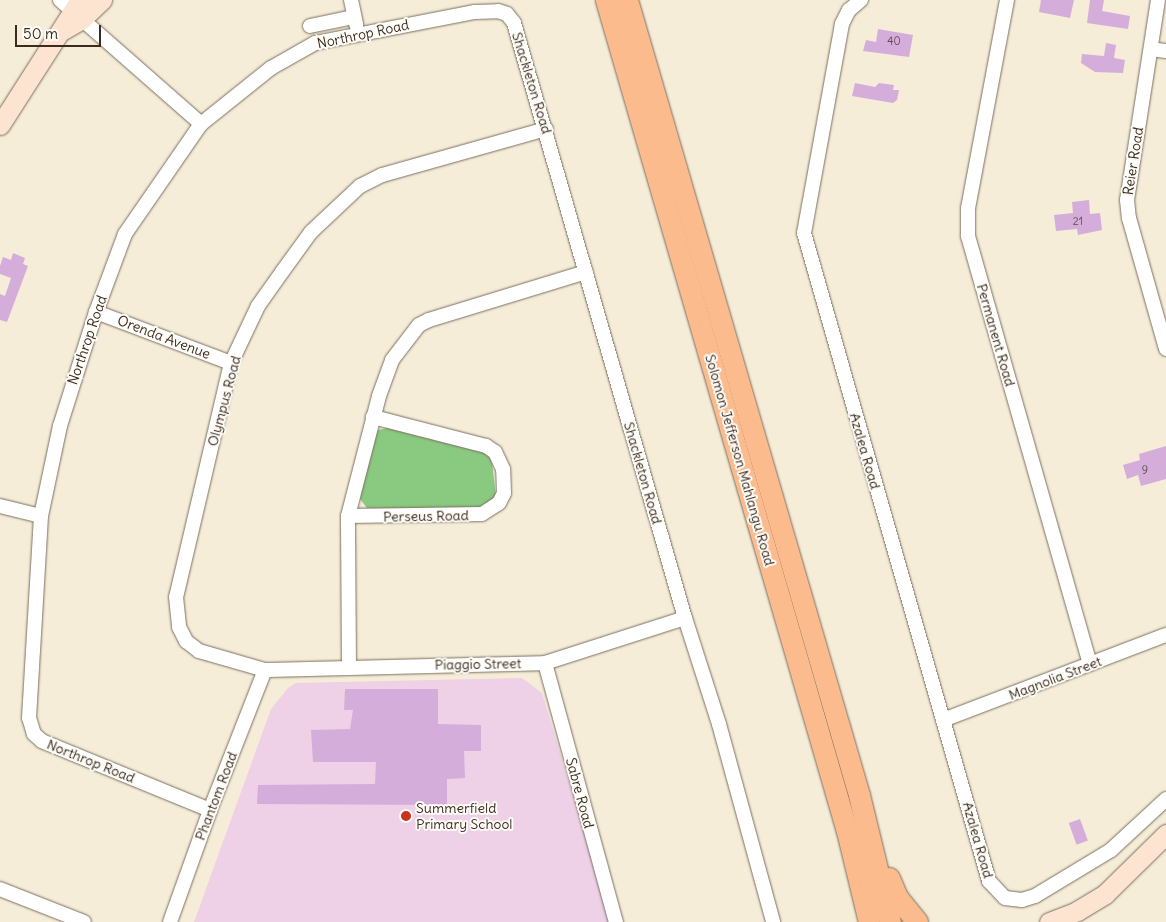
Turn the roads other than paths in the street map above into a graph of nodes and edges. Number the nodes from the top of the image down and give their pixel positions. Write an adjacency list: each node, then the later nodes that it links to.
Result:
1 (102, 0): 8 (street)
2 (350, 0): 9 (street)
3 (606, 0): 42 (main road, Solomon Jefferson Mahlangu Road)
4 (627, 0): 35 (main road, Solomon Jefferson Mahlangu Road)
5 (1007, 0): 29 (street, Permanent Road)
6 (1158, 0): 13 (street, Reier Road)
7 (859, 1): 32 (street, Azalea Road)
8 (73, 7): 15 (street); 16 (street)
9 (354, 17): 11 (street); 12 (street)
10 (514, 23): 12 (street, Northrop Road); 17 (street, Shackleton Road)
11 (310, 26)
12 (358, 34): 16 (street, Northrop Road)
13 (1151, 49): 14 (street); 20 (street, Reier Road)
14 (1166, 51)
15 (1, 122)
16 (201, 124): 19 (street, Northrop Road)
17 (546, 129): 18 (street, Shackleton Road); 21 (street, Olympus Road)
18 (586, 272): 22 (street); 26 (street, Shackleton Road)
19 (96, 312): 21 (street, Orenda Avenue); 24 (street, Northrop Road)
20 (1166, 349)
21 (231, 363): 31 (street, Olympus Road)
22 (373, 417): 25 (street); 25 (street, Perseus Road)
23 (0, 506): 24 (street)
24 (42, 516): 34 (street, Northrop Road)
25 (348, 516): 30 (street)
26 (685, 618): 28 (street, Piaggio Street); 41 (street, Shackleton Road)
27 (1166, 634): 29 (street, Magnolia Street)
28 (545, 663): 30 (street, Piaggio Street); 40 (street, Sabre Road)
29 (1090, 664): 32 (street, Magnolia Street)
30 (349, 667): 31 (street, Piaggio Street)
31 (265, 670): 34 (street, Phantom Road)
32 (943, 720): 33 (street, Azalea Road)
33 (1166, 798)
34 (210, 810): 39 (street, Phantom Road)
35 (869, 829): 43 (main road, Solomon Jefferson Mahlangu Road); 44 (main road)
36 (1166, 834): 45 (street)
37 (0, 889): 38 (street)
38 (84, 922)
39 (170, 922)
40 (616, 922)
41 (773, 922)
42 (869, 922)
43 (890, 922)
44 (917, 922)
45 (1049, 922)

